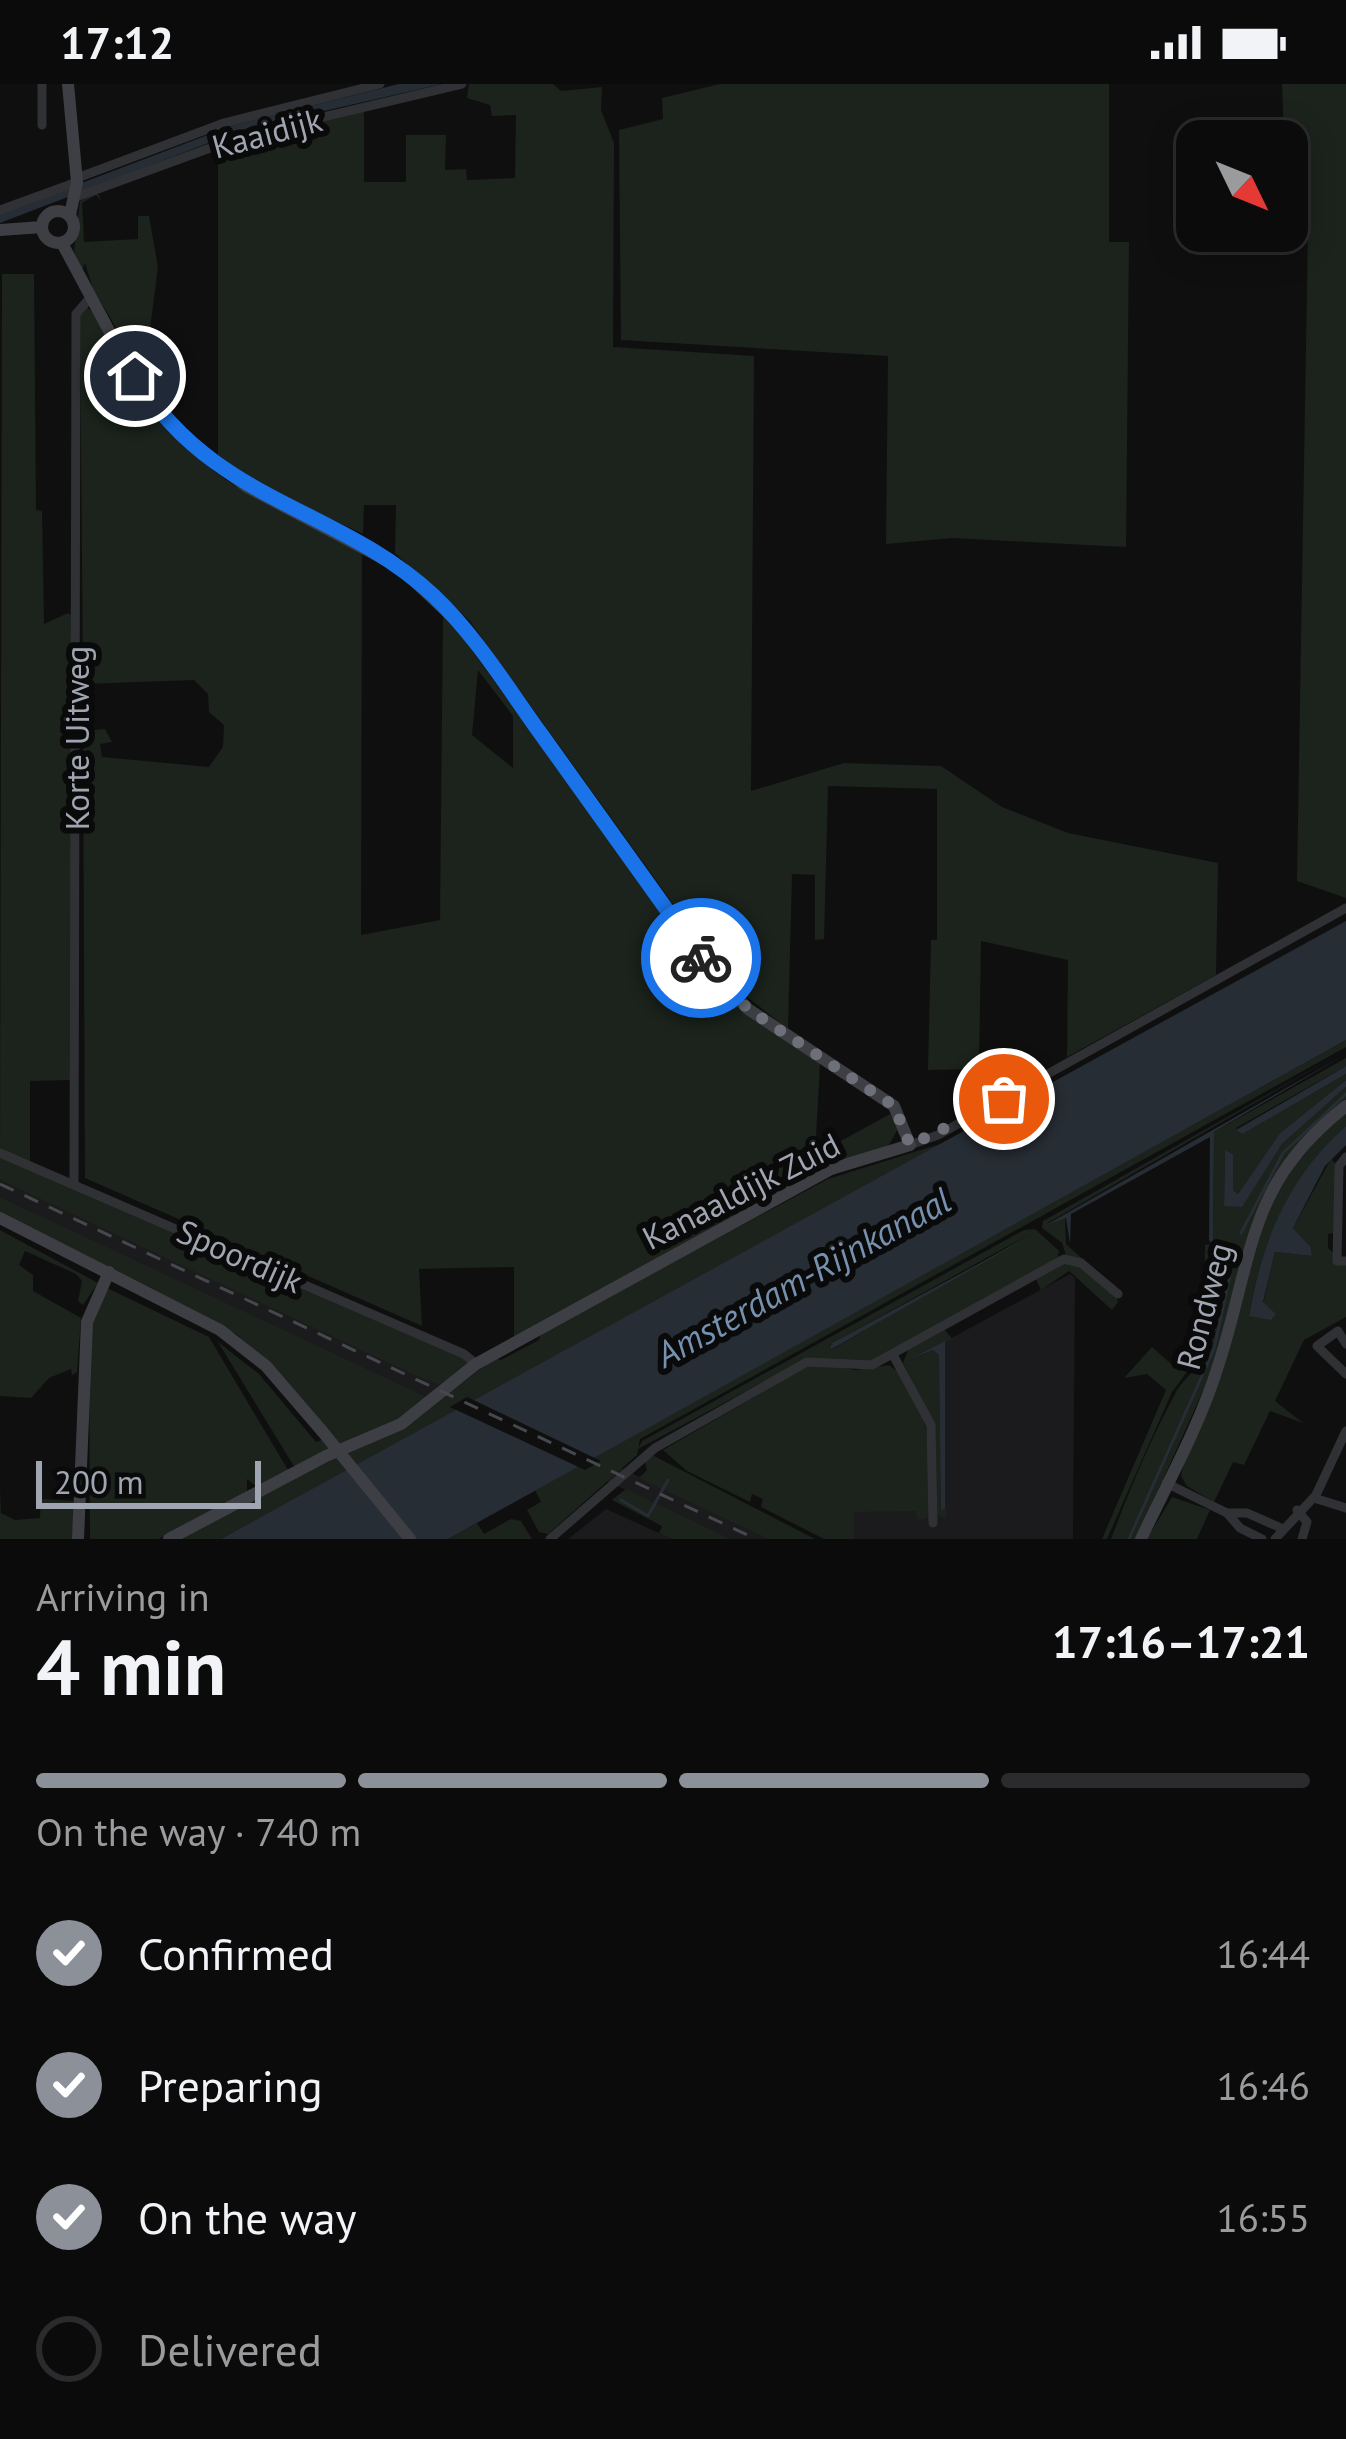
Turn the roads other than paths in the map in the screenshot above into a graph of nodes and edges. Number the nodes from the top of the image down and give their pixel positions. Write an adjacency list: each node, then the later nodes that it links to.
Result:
1 (42, 84): 5 (street)
2 (68, 84): 6 (street)
3 (380, 84): 6 (street)
4 (462, 84): 6 (street, Kaaidijk)
5 (42, 125)
6 (76, 187): 7 (street); 8 (street)
7 (0, 210)
8 (70, 215): 9 (street); 11 (street)
9 (42, 227): 10 (street); 11 (street)
10 (0, 230)
11 (62, 243): 12 (street)
12 (89, 299): 15 (street); 18 (street, Korte Uitweg)
13 (1346, 908): 15 (street, Kanaaldijk Zuid)
14 (1346, 1106): 28 (street, Rondweg)
15 (910, 1145): 25 (street, Kanaaldijk Zuid)
16 (0, 1154): 18 (street, Spoordijk)
17 (1346, 1157): 20 (street)
18 (74, 1184): 25 (street, Spoordijk)
19 (0, 1217): 21 (street)
20 (1341, 1261)
21 (109, 1272): 35 (street); 37 (street, bridge)
22 (1118, 1294): 24 (street)
23 (1346, 1344): 26 (street)
24 (892, 1355): 33 (street); 38 (street)
25 (476, 1364): 36 (street, Kanaaldijk Zuid)
26 (1346, 1374)
27 (1346, 1431): 29 (street)
28 (1166, 1484): 32 (street); 39 (street, Rondweg)
29 (1311, 1500): 30 (street); 31 (street)
30 (1346, 1508)
31 (1297, 1510): 34 (street); 41 (street)
32 (1227, 1513): 34 (street); 40 (street)
33 (933, 1523)
34 (1278, 1534)
35 (78, 1539)
36 (170, 1539)
37 (410, 1539)
38 (550, 1539)
39 (1141, 1539)
40 (1262, 1539)
41 (1302, 1539)

